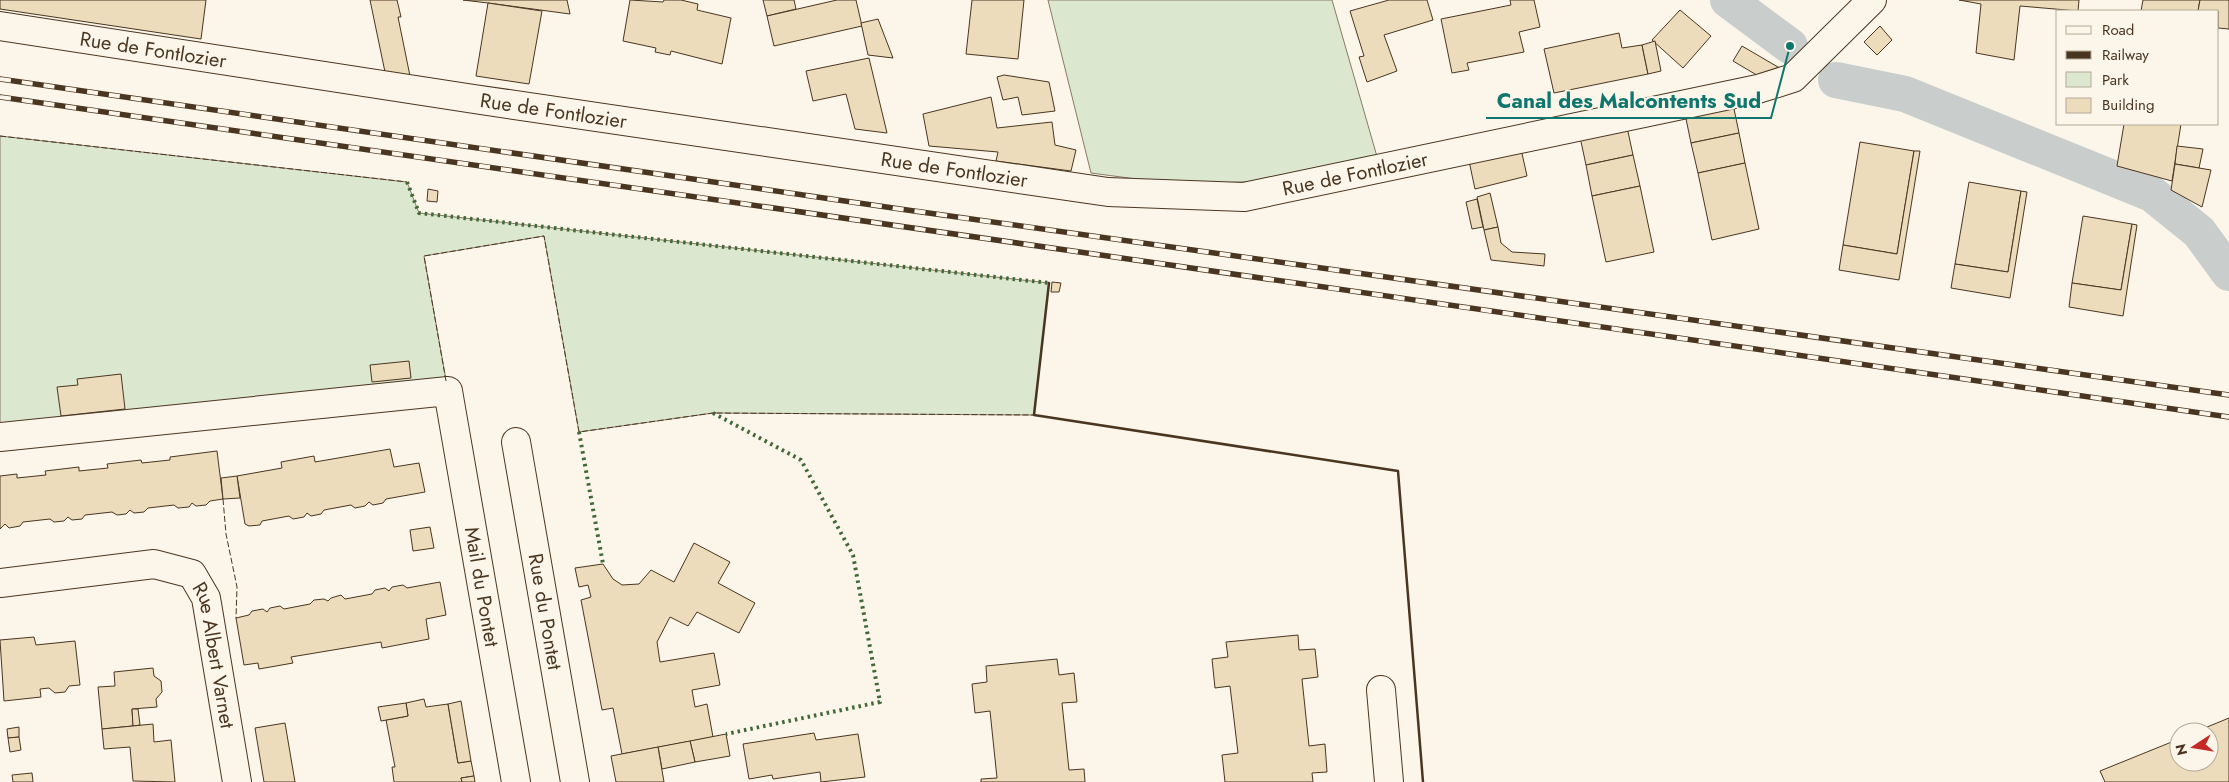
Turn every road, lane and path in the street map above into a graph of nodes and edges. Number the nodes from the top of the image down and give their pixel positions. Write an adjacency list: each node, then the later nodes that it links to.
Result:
1 (1872, 0): 2 (street, Rue de Fontlozier)
2 (0, 26)
3 (0, 437): 8 (street, Mail du Pontet)
4 (516, 442): 9 (street, Rue du Pontet)
5 (0, 583): 7 (street, Rue Albert Varnet)
6 (1381, 690): 10 (street)
7 (237, 782)
8 (516, 782)
9 (575, 782)
10 (1389, 782)

